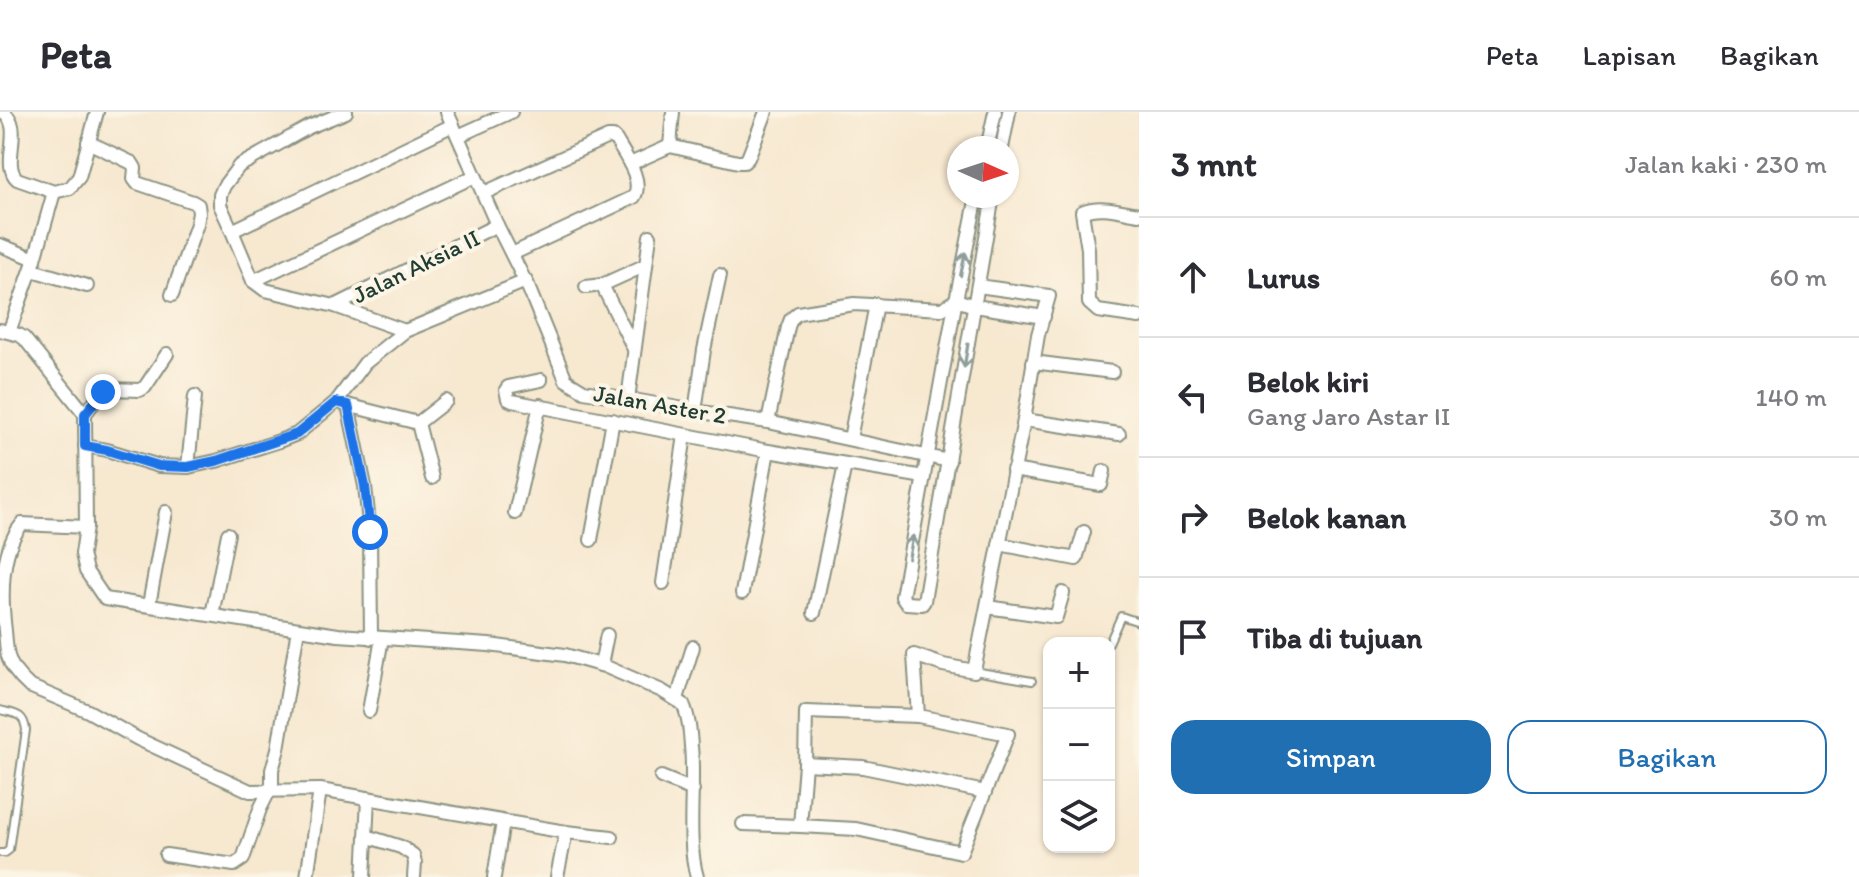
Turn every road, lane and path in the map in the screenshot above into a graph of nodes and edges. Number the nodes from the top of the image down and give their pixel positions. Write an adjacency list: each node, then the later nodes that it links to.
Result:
1 (2, 112): 18 (street)
2 (97, 112): 14 (street)
3 (346, 112): 10 (street)
4 (447, 112): 11 (street, Jalan Aster 2)
5 (511, 112): 11 (street)
6 (673, 112): 15 (street)
7 (766, 112): 15 (street)
8 (995, 112): 12 (street)
9 (1009, 112): 13 (street)
10 (320, 117): 24 (street)
11 (456, 130): 17 (street, Jalan Aster 2); 24 (street)
12 (990, 136)
13 (1004, 136)
14 (88, 142): 18 (street); 37 (street)
15 (670, 146): 16 (street)
16 (630, 164): 19 (street); 27 (street)
17 (475, 176): 19 (street, Jalan Aster 2); 31 (street)
18 (54, 192): 28 (street)
19 (484, 193): 23 (street, Jalan Aster 2)
20 (975, 208): 38 (street, one-way to 20)
21 (991, 208): 35 (street)
22 (1139, 214): 44 (street)
23 (497, 225): 27 (street, Jalan Aster 2); 40 (street, Jalan Aksia II)
24 (235, 229): 31 (street)
25 (650, 236): 29 (street)
26 (0, 245): 28 (street)
27 (512, 254): 32 (street, Jalan Aster 2)
28 (34, 265): 34 (street); 47 (street)
29 (646, 265): 33 (street); 49 (street)
30 (720, 275): 59 (street)
31 (253, 281): 40 (street)
32 (526, 281): 48 (street); 55 (street, Jalan Aster 2)
33 (602, 285): 36 (street); 49 (street)
34 (87, 286)
35 (978, 286): 41 (street); 43 (street)
36 (586, 287)
37 (172, 295)
38 (956, 300): 41 (street); 42 (street); 45 (street)
39 (876, 304): 42 (street); 63 (street); 67 (street)
40 (335, 306): 48 (street)
41 (975, 306): 43 (street); 46 (street)
42 (942, 309): 45 (street)
43 (1044, 317): 51 (street)
44 (1139, 317)
45 (952, 321): 46 (street); 70 (street)
46 (971, 323): 71 (street, one-way to 71)
47 (4, 331): 60 (street)
48 (405, 331): 57 (street)
49 (634, 349): 55 (street)
50 (167, 354): 60 (street)
51 (1033, 362): 52 (street); 62 (street)
52 (1112, 372)
53 (541, 380): 58 (street)
54 (195, 396): 73 (street)
55 (628, 399): 59 (street, Jalan Aster 2)
56 (446, 401): 64 (street)
57 (342, 403): 64 (street); 73 (street); 98 (street)
58 (540, 405): 61 (street); 79 (street)
59 (695, 411): 63 (street, Jalan Aster 2)
60 (85, 414): 68 (street)
61 (613, 420): 66 (street); 84 (street)
62 (1024, 420): 65 (street); 74 (street)
63 (768, 422): 67 (street, Jalan Aster 2)
64 (418, 423): 77 (street)
65 (1119, 434)
66 (685, 435): 69 (street); 87 (street)
67 (850, 439): 70 (street, Jalan Aster 2)
68 (85, 446): 73 (street); 80 (street)
69 (768, 451): 72 (street); 88 (street)
70 (928, 456): 71 (street, Jalan Aster 2); 76 (street)
71 (949, 461): 76 (street, one-way to 76)
72 (845, 465): 76 (street); 92 (street)
73 (188, 467)
74 (1013, 470): 75 (street); 85 (street)
75 (1104, 471)
76 (924, 477)
77 (432, 478)
78 (166, 512): 90 (street)
79 (515, 513)
80 (86, 527): 83 (street); 90 (street)
81 (1084, 532): 85 (street)
82 (228, 534): 93 (street)
83 (6, 538): 86 (street)
84 (591, 540)
85 (999, 544): 91 (street)
86 (2, 560): 109 (street)
87 (663, 583)
88 (742, 593)
89 (1063, 593): 91 (street)
90 (149, 605): 93 (street)
91 (987, 607): 101 (street)
92 (814, 613)
93 (212, 615): 95 (street)
94 (1139, 622): 97 (lane)
95 (298, 629): 98 (street); 109 (street)
96 (607, 635): 100 (street)
97 (1112, 637)
98 (377, 638): 100 (street); 105 (street)
99 (693, 647): 103 (street)
100 (601, 665): 103 (street)
101 (974, 671): 102 (lane); 106 (street)
102 (1032, 681)
103 (677, 699): 111 (street)
104 (0, 710): 120 (lane)
105 (369, 711)
106 (918, 716): 107 (street); 112 (street)
107 (805, 764): 112 (street); 116 (street)
108 (661, 777): 111 (street)
109 (271, 787): 110 (street); 121 (street)
110 (320, 790): 113 (street); 122 (street)
111 (693, 790): 127 (street)
112 (985, 792): 116 (street)
113 (368, 798): 114 (street); 118 (street)
114 (503, 822): 117 (street); 125 (street)
115 (743, 824): 116 (street)
116 (800, 826)
117 (566, 832): 119 (street); 126 (street)
118 (366, 836): 123 (street); 124 (street)
119 (612, 837)
120 (0, 853)
121 (166, 855)
122 (307, 877)
123 (364, 877)
124 (414, 877)
125 (494, 877)
126 (557, 877)
127 (697, 877)

